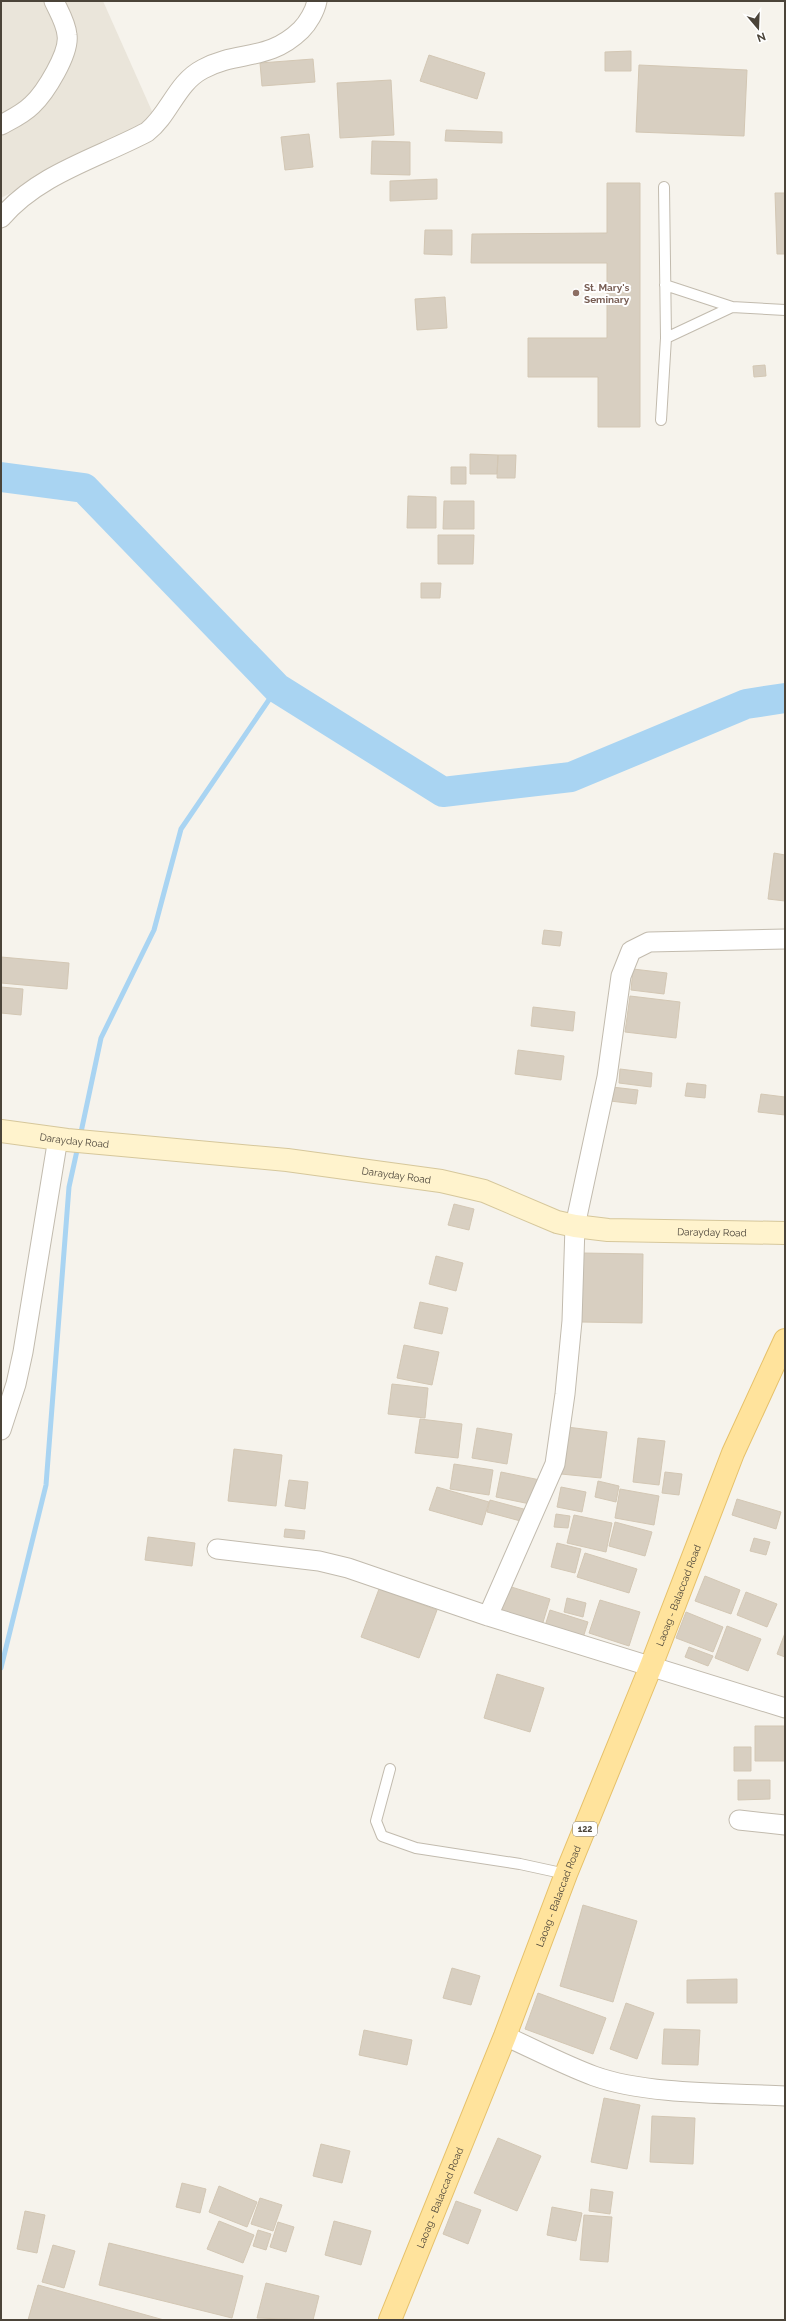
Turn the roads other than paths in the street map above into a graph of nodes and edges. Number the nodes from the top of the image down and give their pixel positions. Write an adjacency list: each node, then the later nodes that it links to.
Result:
1 (54, 1): 3 (street)
2 (316, 1): 5 (street)
3 (1, 125)
4 (664, 187): 6 (lane)
5 (1, 218)
6 (666, 285): 7 (lane); 9 (lane)
7 (732, 307): 8 (lane); 9 (lane)
8 (785, 310)
9 (666, 338): 10 (lane)
10 (661, 420)
11 (785, 939): 14 (street)
12 (1, 1131): 13 (street, Darayday Road)
13 (63, 1139): 14 (street, Darayday Road); 17 (street)
14 (575, 1226): 15 (street, Darayday Road); 19 (street)
15 (785, 1234)
16 (785, 1340): 20 (main road, Laoag - Balaccad Road / 122)
17 (1, 1430)
18 (217, 1549): 19 (street)
19 (488, 1616): 20 (street)
20 (651, 1666): 21 (street); 25 (main road, Laoag - Balaccad Road / 122)
21 (785, 1708)
22 (390, 1769): 25 (lane)
23 (739, 1820): 24 (street)
24 (785, 1825)
25 (566, 1874): 26 (main road, Laoag - Balaccad Road / 122)
26 (505, 2036): 27 (street); 28 (main road, Laoag - Balaccad Road / 122)
27 (785, 2096)
28 (390, 2320)

